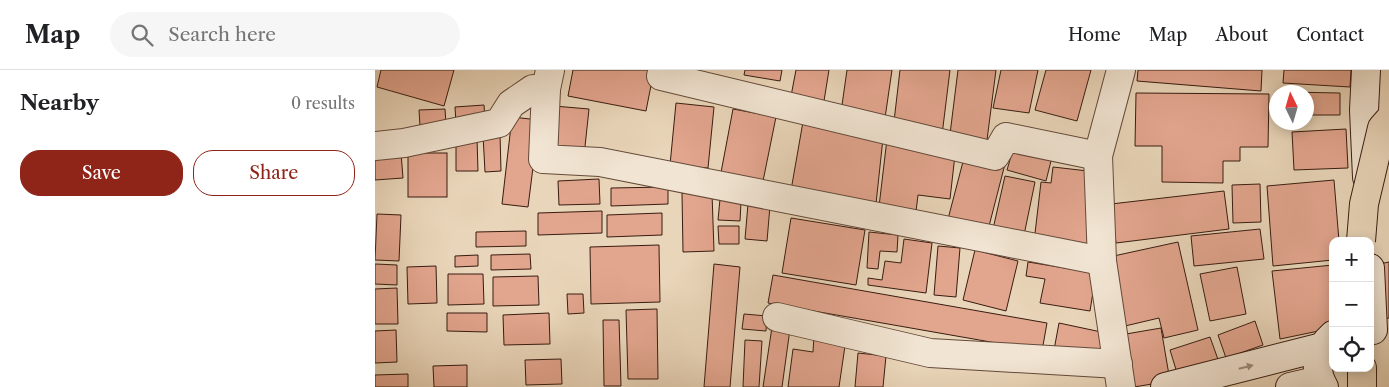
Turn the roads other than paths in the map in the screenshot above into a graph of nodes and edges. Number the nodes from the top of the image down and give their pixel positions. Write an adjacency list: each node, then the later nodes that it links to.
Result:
1 (1121, 70): 8 (street)
2 (1366, 70): 10 (street)
3 (661, 76): 8 (street)
4 (548, 79): 6 (street); 12 (street)
5 (1389, 120): 9 (main road, bridge)
6 (375, 146)
7 (1389, 152): 11 (main road)
8 (1098, 156): 12 (street)
9 (1361, 237)
10 (1369, 237)
11 (1369, 237)
12 (1102, 261): 19 (street)
13 (1372, 282): 15 (street)
14 (777, 317): 19 (street)
15 (1379, 332)
16 (1327, 341): 20 (street); 21 (street, one-way to 16)
17 (1352, 372): 23 (main road)
18 (1362, 372): 24 (main road)
19 (1119, 375)
20 (1322, 383): 22 (street)
21 (1165, 387)
22 (1290, 387)
23 (1352, 387)
24 (1362, 387)

